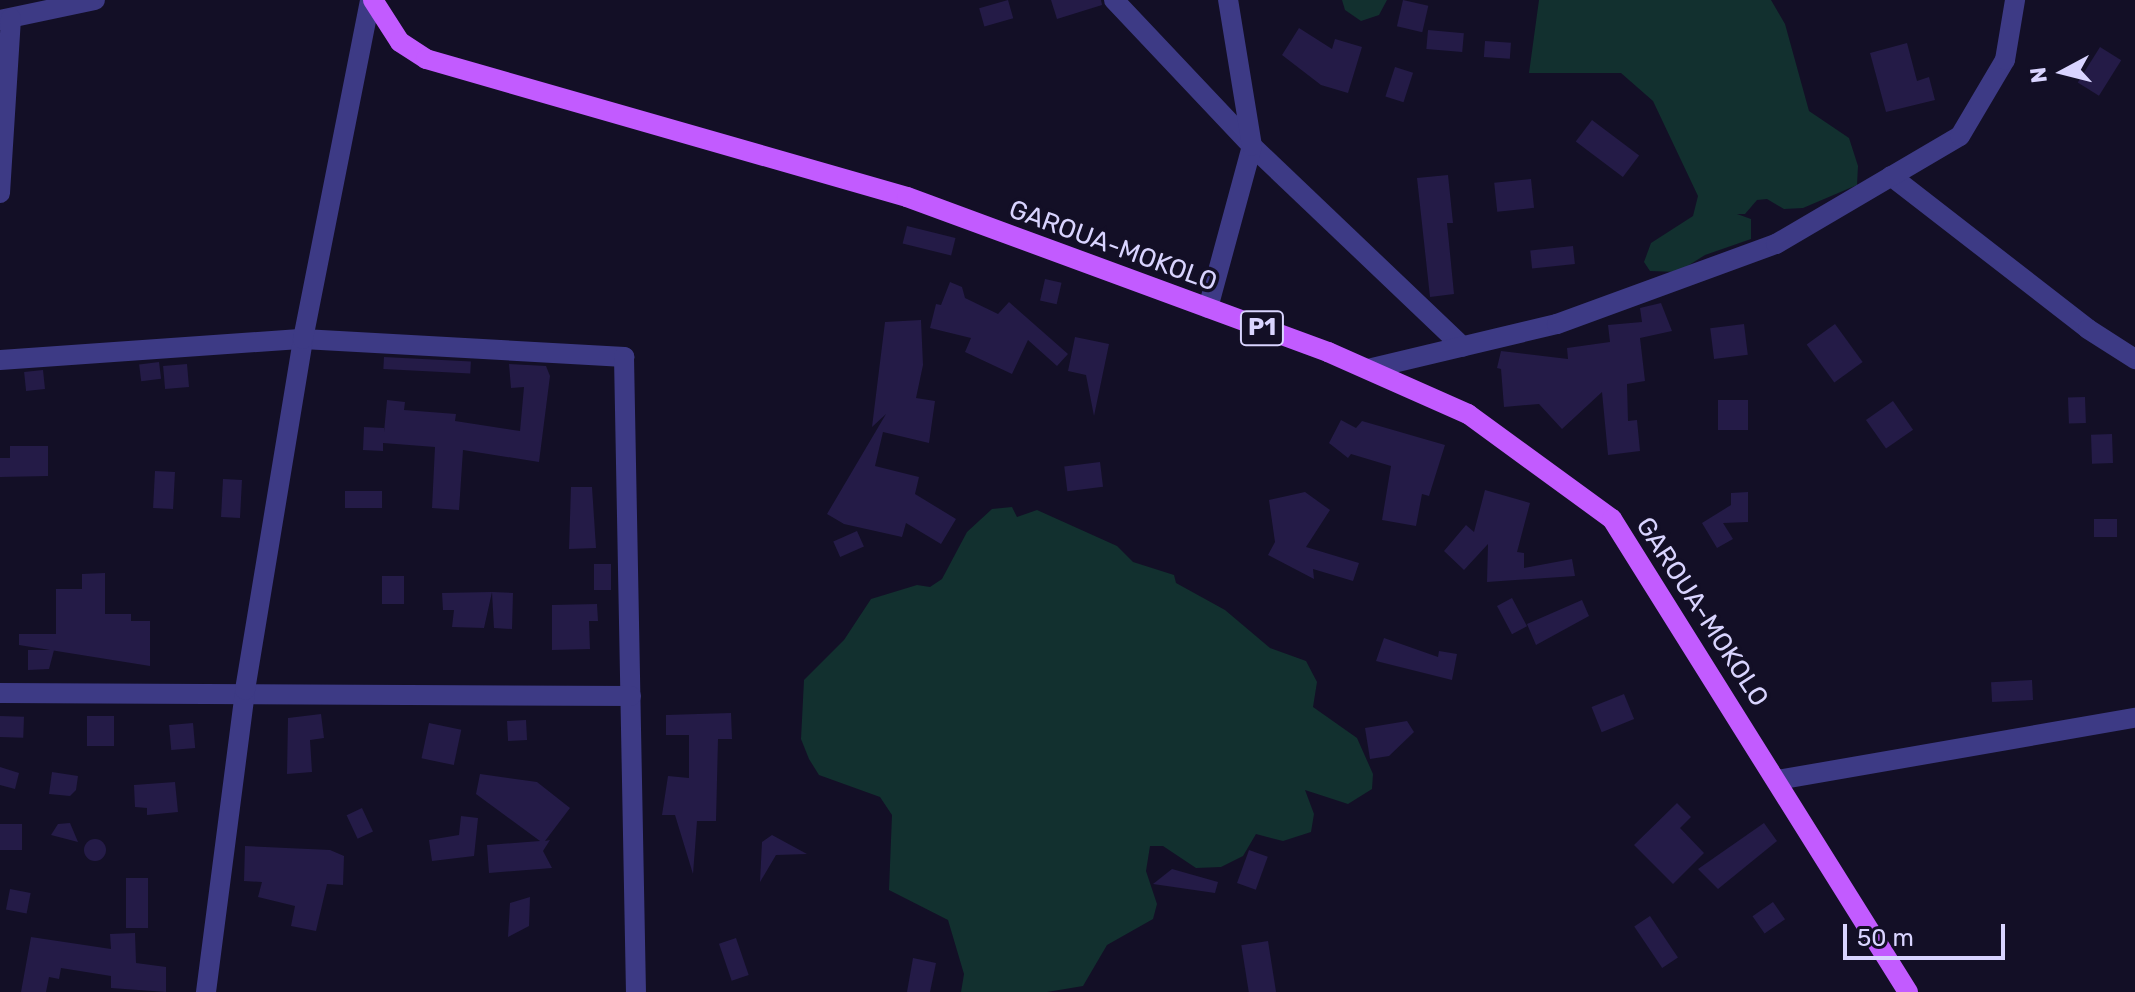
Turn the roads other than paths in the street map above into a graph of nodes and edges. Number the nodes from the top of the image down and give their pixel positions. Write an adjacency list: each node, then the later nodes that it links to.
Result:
1 (95, 0): 6 (street)
2 (371, 0): 10 (main road, GAROUA-MOKOLO / P1); 11 (street)
3 (1114, 0): 7 (street)
4 (1228, 0): 7 (street)
5 (2015, 0): 8 (street)
6 (5, 19): 9 (street)
7 (1252, 146): 10 (street); 12 (street)
8 (1891, 176): 12 (street); 13 (street)
9 (0, 193)
10 (1208, 308): 15 (main road, GAROUA-MOKOLO / P1)
11 (303, 339): 14 (street); 16 (street); 18 (street)
12 (1463, 347): 15 (street)
13 (2135, 359)
14 (0, 360)
15 (1368, 369): 20 (main road, GAROUA-MOKOLO / P1)
16 (245, 690): 17 (street); 18 (street); 21 (street)
17 (0, 693)
18 (631, 696): 22 (street)
19 (2135, 718): 20 (street)
20 (1778, 780): 23 (main road, GAROUA-MOKOLO / P1)
21 (206, 992)
22 (636, 992)
23 (1908, 992)

